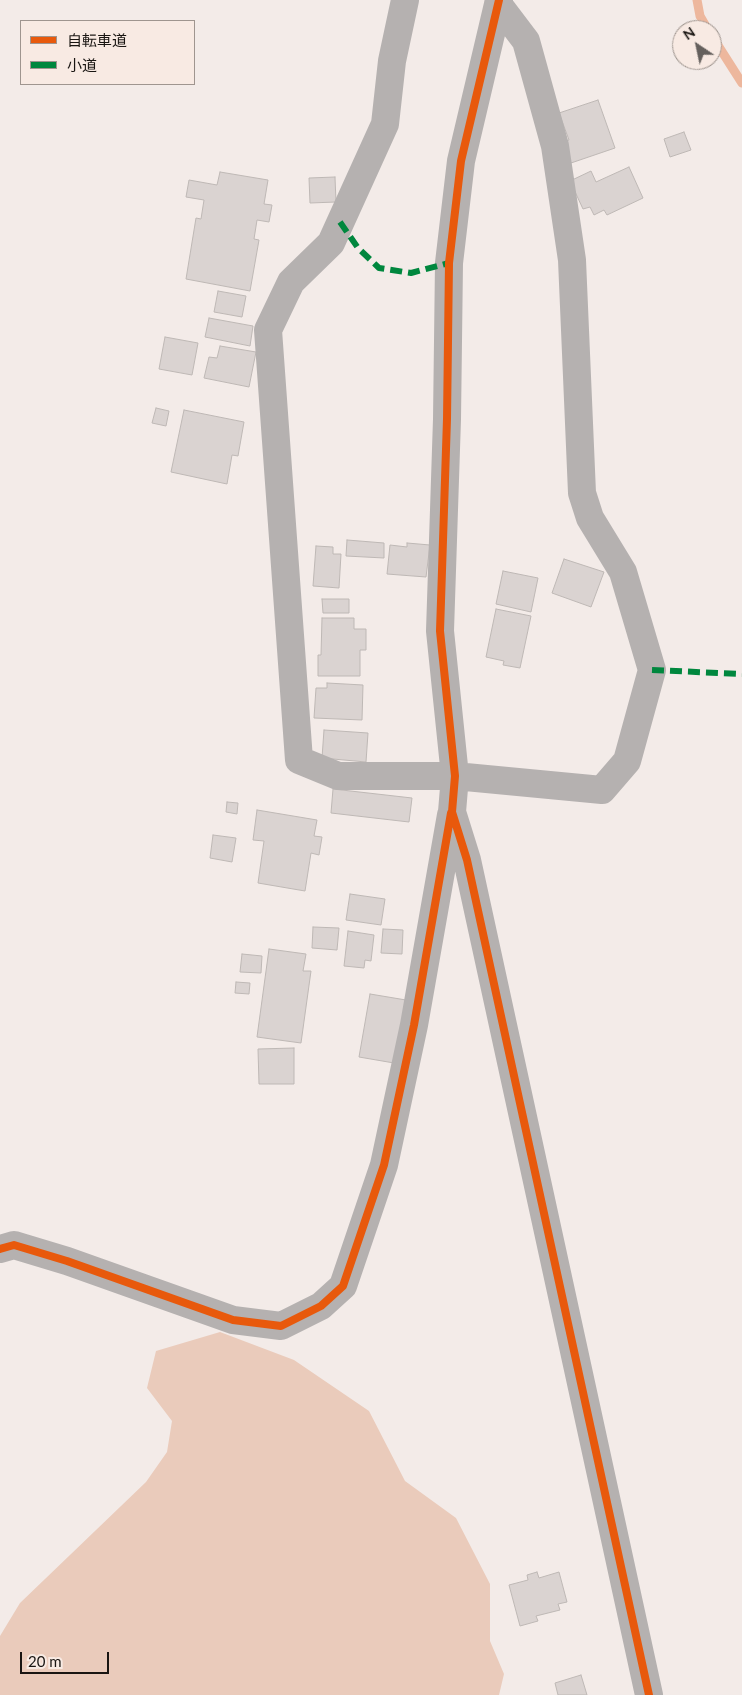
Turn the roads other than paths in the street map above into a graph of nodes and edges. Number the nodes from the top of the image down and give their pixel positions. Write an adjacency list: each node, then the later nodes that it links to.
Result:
1 (405, 0): 3 (street)
2 (498, 2): 3 (street); 3 (street)
3 (455, 776): 4 (street)
4 (452, 812): 5 (street); 6 (street)
5 (0, 1249)
6 (649, 1695)

